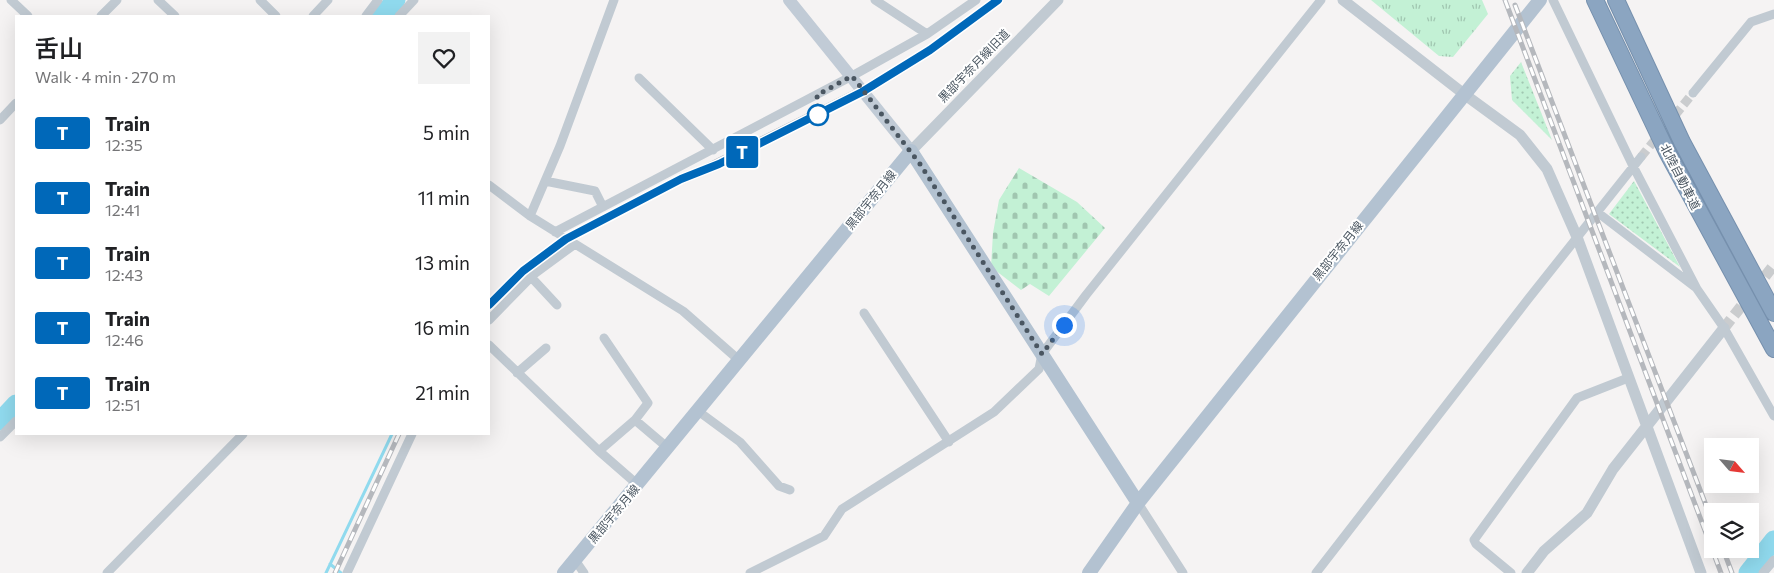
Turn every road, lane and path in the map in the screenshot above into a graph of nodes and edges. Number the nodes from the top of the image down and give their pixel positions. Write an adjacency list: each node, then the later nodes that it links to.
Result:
1 (11, 0): 20 (street)
2 (117, 0): 21 (street)
3 (158, 0): 22 (street)
4 (260, 0): 23 (street)
5 (328, 0): 24 (street)
6 (378, 0): 25 (street)
7 (414, 0): 26 (street)
8 (614, 0): 38 (street)
9 (789, 0): 28 (main road)
10 (875, 0): 27 (street)
11 (976, 0): 27 (street)
12 (1058, 0): 35 (street, 黒部宇奈月線旧道)
13 (1321, 0): 57 (street)
14 (1343, 0): 31 (street)
15 (1540, 0): 31 (main road, 黒部宇奈月線)
16 (1553, 0): 37 (street)
17 (1595, 0): 56 (highway, 北陸自動車道)
18 (1616, 0): 50 (highway, 北陸自動車道)
19 (1774, 14): 30 (street)
20 (27, 15)
21 (102, 15)
22 (174, 15)
23 (275, 15)
24 (314, 15)
25 (367, 15)
26 (400, 15)
27 (927, 34): 28 (street)
28 (852, 76): 34 (street); 35 (main road)
29 (639, 78): 34 (street)
30 (1693, 93)
31 (1464, 94): 44 (street); 74 (main road, 黒部宇奈月線)
32 (15, 104): 33 (street)
33 (0, 120)
34 (713, 150): 40 (street)
35 (911, 151): 57 (main road); 58 (main road, 黒部宇奈月線)
36 (1641, 157): 37 (street)
37 (1632, 166): 41 (street); 47 (street)
38 (545, 181): 40 (street); 42 (street)
39 (490, 186): 42 (street)
40 (603, 207): 43 (street)
41 (1597, 212): 44 (street); 47 (street)
42 (530, 216): 43 (street)
43 (555, 232): 45 (street)
44 (1577, 237): 60 (street); 84 (street)
45 (575, 244): 46 (street); 58 (street)
46 (531, 277): 48 (street); 51 (street)
47 (1697, 289): 52 (street)
48 (557, 305)
49 (864, 313): 69 (street)
50 (1774, 313)
51 (490, 319)
52 (1724, 328): 62 (street); 65 (street)
53 (604, 338): 63 (street)
54 (490, 346): 59 (street)
55 (546, 348): 59 (street)
56 (1774, 349)
57 (1042, 354): 69 (street); 74 (main road)
58 (740, 361): 61 (main road, 黒部宇奈月線)
59 (517, 372): 71 (street)
60 (1628, 378): 65 (street); 85 (street)
61 (698, 412): 70 (main road, 黒部宇奈月線); 73 (street)
62 (1774, 416)
63 (635, 420): 70 (street); 71 (street)
64 (15, 422): 68 (street)
65 (1646, 427): 86 (street); 87 (street)
66 (242, 435): 77 (street)
67 (412, 435): 78 (street)
68 (0, 437)
69 (949, 442): 81 (street)
70 (668, 448): 72 (main road, 黒部宇奈月線)
71 (600, 451): 72 (street)
72 (638, 485): 75 (main road, 黒部宇奈月線)
73 (790, 490)
74 (1138, 503): 82 (main road, 黒部宇奈月線); 83 (street)
75 (575, 560): 79 (main road, 黒部宇奈月線); 80 (street)
76 (1774, 560): 88 (street)
77 (107, 573)
78 (347, 573)
79 (564, 573)
80 (584, 573)
81 (750, 573)
82 (1089, 573)
83 (1183, 573)
84 (1316, 573)
85 (1511, 573)
86 (1527, 573)
87 (1701, 573)
88 (1763, 573)

